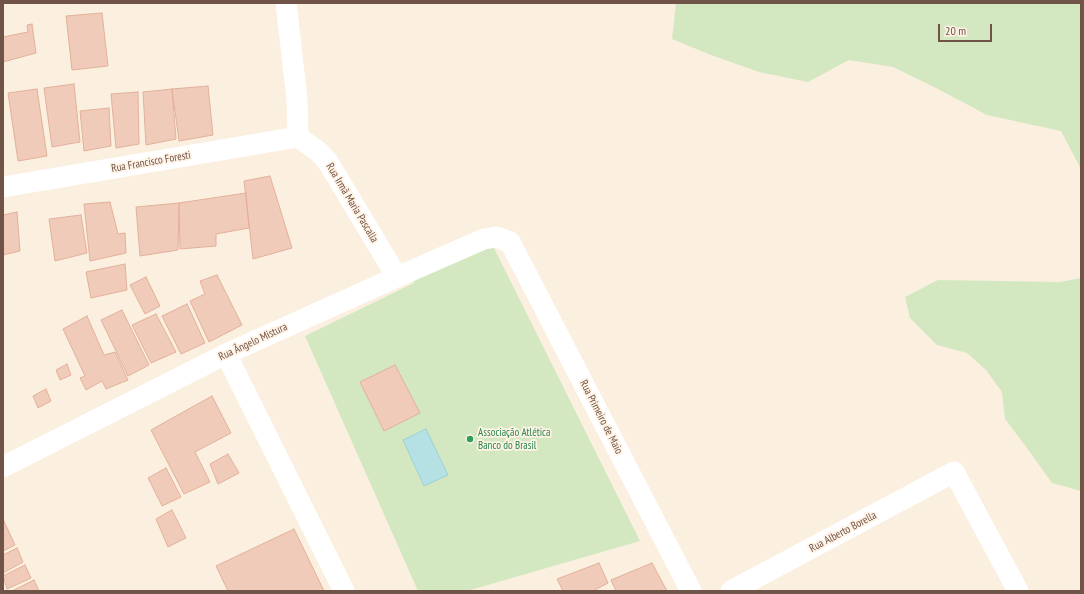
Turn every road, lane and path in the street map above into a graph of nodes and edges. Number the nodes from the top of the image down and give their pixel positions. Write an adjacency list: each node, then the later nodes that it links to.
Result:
1 (286, 3): 2 (street)
2 (298, 137): 3 (street, Rua Francisco Foresti); 5 (street, Rua Irmã Maria Pascalla)
3 (3, 187)
4 (510, 242): 5 (street, Rua Ângelo Mistura); 9 (street, Rua Primeiro de Maio)
5 (397, 277): 6 (street, Rua Ângelo Mistura)
6 (226, 354): 7 (street, Rua Ângelo Mistura); 8 (street)
7 (3, 467)
8 (344, 591)
9 (691, 591)
10 (731, 591): 11 (street, Rua Alberto Borella)
11 (1018, 591)

